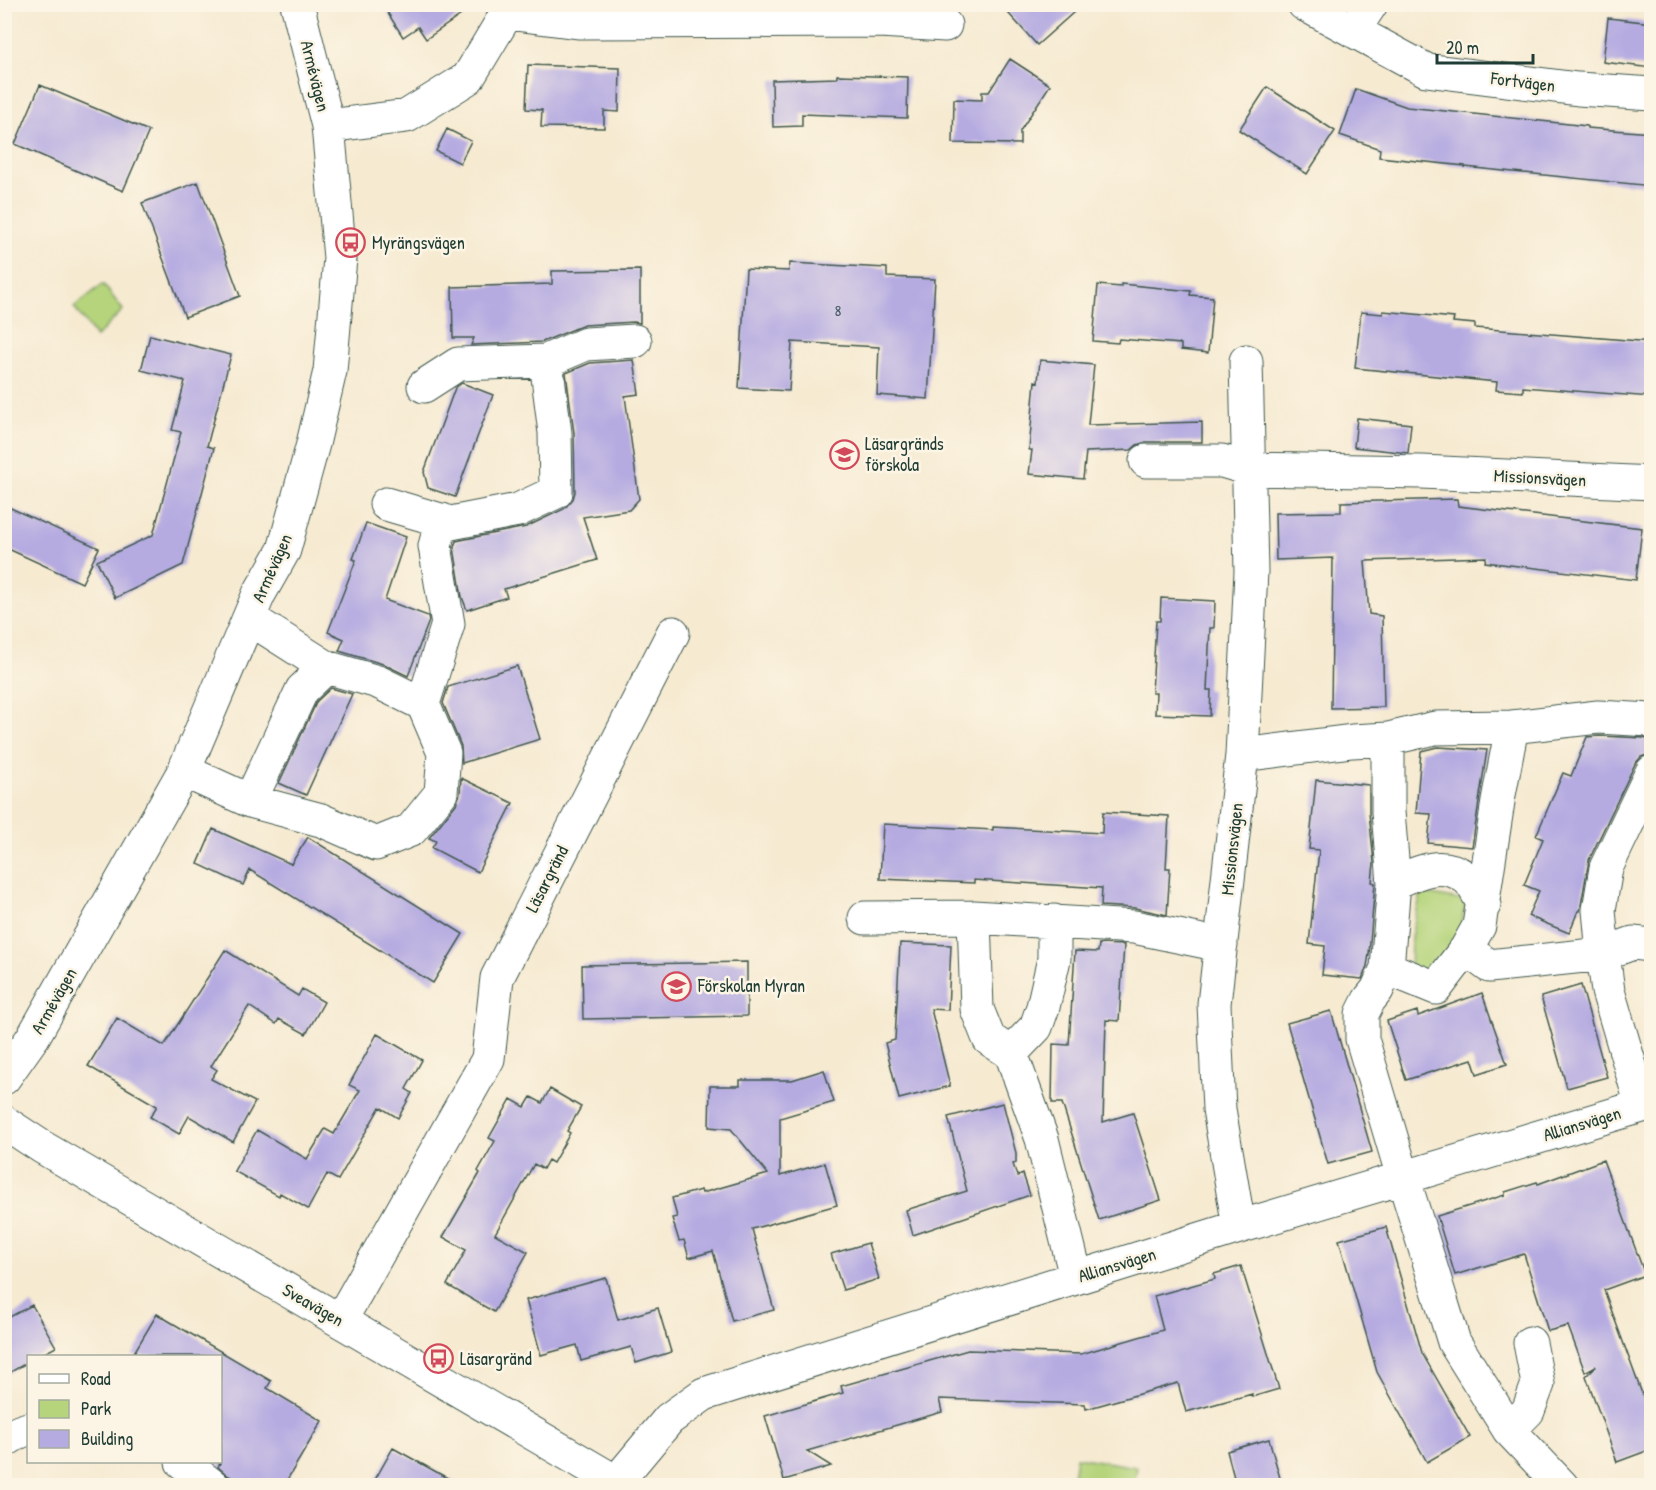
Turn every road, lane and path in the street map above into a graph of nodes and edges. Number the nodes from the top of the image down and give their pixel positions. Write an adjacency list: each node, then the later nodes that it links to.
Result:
1 (297, 4): 7 (street, Armévägen)
2 (1304, 4): 4 (street, Fortvägen)
3 (505, 9): 5 (street); 7 (street)
4 (1362, 18): 6 (street, Fortvägen)
5 (945, 25)
6 (1652, 94)
7 (328, 126): 17 (street, Armévägen)
8 (634, 341): 9 (street)
9 (546, 361): 11 (street); 16 (street)
10 (1246, 361): 13 (street, Missionsvägen)
11 (424, 386)
12 (1146, 461): 13 (street)
13 (1249, 469): 14 (street, Missionsvägen); 24 (street, Missionsvägen)
14 (1652, 483)
15 (386, 504): 16 (street)
16 (442, 520): 20 (street)
17 (249, 618): 19 (street); 25 (street, Armévägen)
18 (673, 633): 45 (street, Läsargränd)
19 (326, 667): 20 (street); 27 (street)
20 (423, 704): 27 (street)
21 (1651, 721): 22 (street)
22 (1512, 728): 23 (street); 29 (street)
23 (1388, 739): 24 (street); 28 (street)
24 (1242, 755): 33 (street, Missionsvägen)
25 (184, 771): 27 (street); 39 (street, Armévägen)
26 (1652, 772): 36 (street)
27 (250, 801)
28 (1394, 883): 29 (street); 37 (street)
29 (1484, 905): 35 (street)
30 (974, 917): 31 (street); 32 (street); 38 (street)
31 (865, 918)
32 (1054, 921): 33 (street); 38 (street)
33 (1221, 945): 43 (street, Missionsvägen)
34 (1652, 945): 36 (street)
35 (1466, 949): 36 (street); 37 (street)
36 (1603, 954): 40 (street)
37 (1387, 968): 42 (street)
38 (1011, 1053): 44 (street)
39 (4, 1078)
40 (1647, 1104): 42 (street, Alliansvägen)
41 (4, 1122): 45 (street, Sveavägen)
42 (1403, 1177): 43 (street, Alliansvägen); 48 (street)
43 (1239, 1227): 44 (street, Alliansvägen)
44 (1076, 1277): 51 (street, Alliansvägen)
45 (340, 1321): 51 (street, Sveavägen)
46 (1530, 1343): 48 (street)
47 (27, 1429): 49 (street)
48 (1509, 1430): 53 (street)
49 (4, 1441)
50 (185, 1463): 52 (street)
51 (617, 1484)
52 (213, 1485)
53 (1562, 1485)

